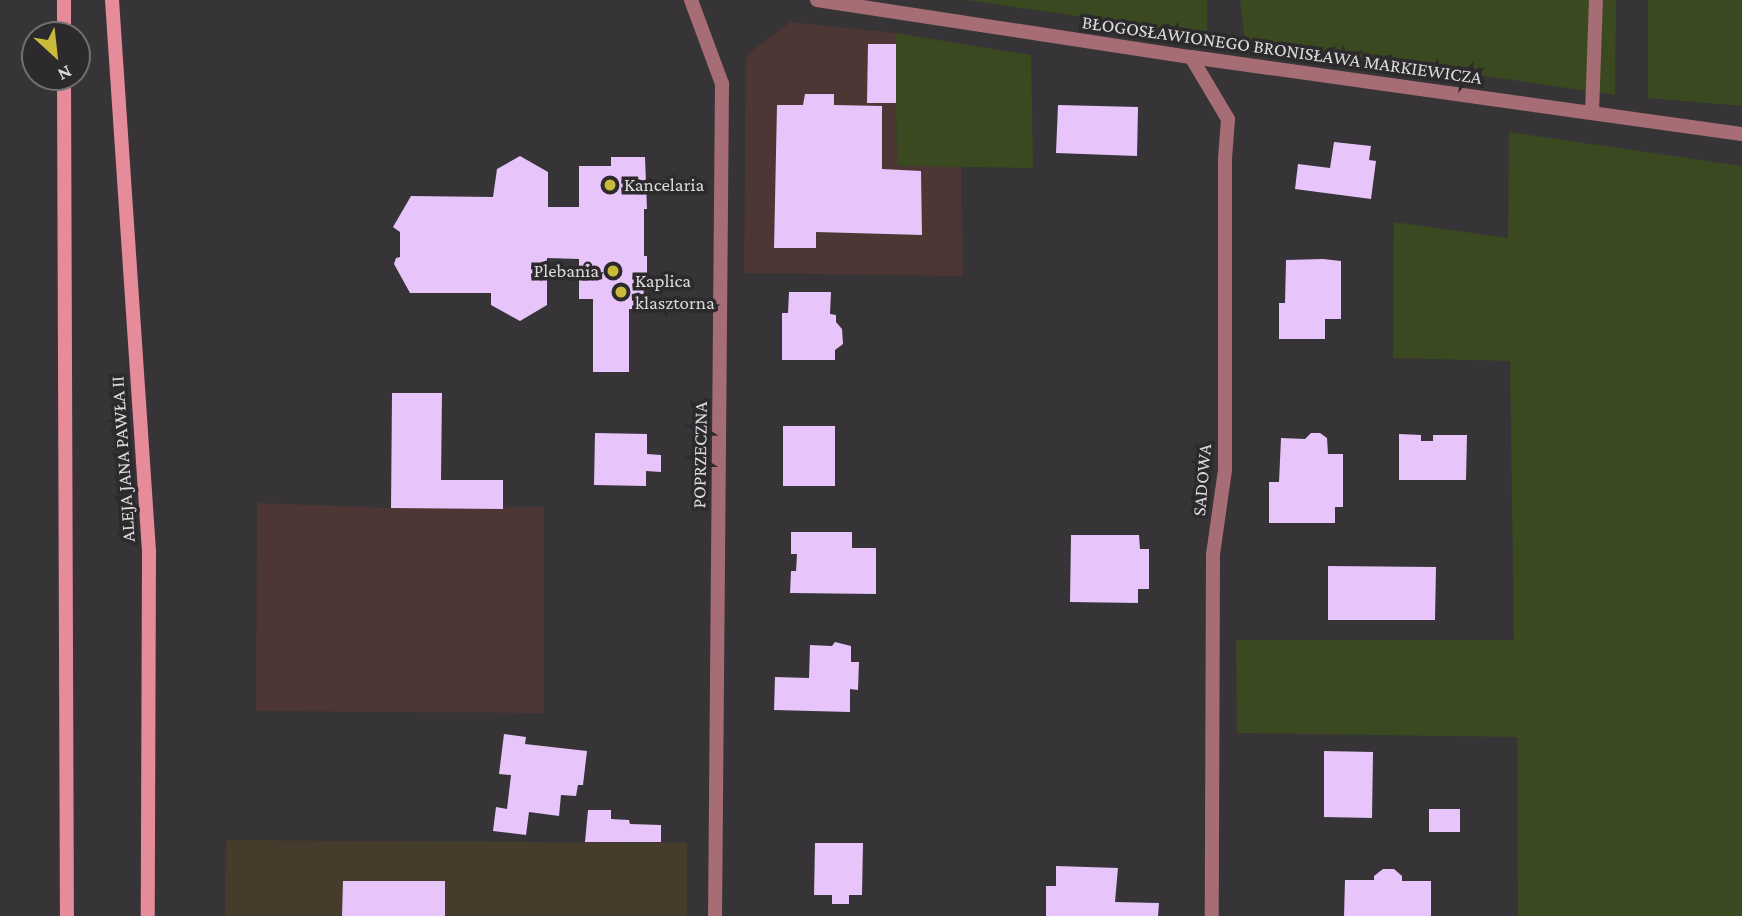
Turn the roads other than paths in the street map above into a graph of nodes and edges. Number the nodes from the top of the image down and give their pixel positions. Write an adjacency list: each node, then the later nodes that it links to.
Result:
1 (64, 0): 6 (main road)
2 (112, 0): 12 (main road, ALEJA JANA PAWŁA II)
3 (691, 0): 13 (street, POPRZECZNA)
4 (817, 0): 7 (street, BŁOGOSŁAWIONEGO BRONISŁAWA MARKIEWICZA)
5 (1596, 0): 9 (street)
6 (64, 21)
7 (1191, 57): 9 (street, BŁOGOSŁAWIONEGO BRONISŁAWA MARKIEWICZA); 14 (street, SADOWA)
8 (64, 91): 11 (main road)
9 (1592, 113): 10 (street, BŁOGOSŁAWIONEGO BRONISŁAWA MARKIEWICZA)
10 (1742, 134)
11 (67, 916)
12 (148, 916)
13 (715, 916)
14 (1212, 916)

